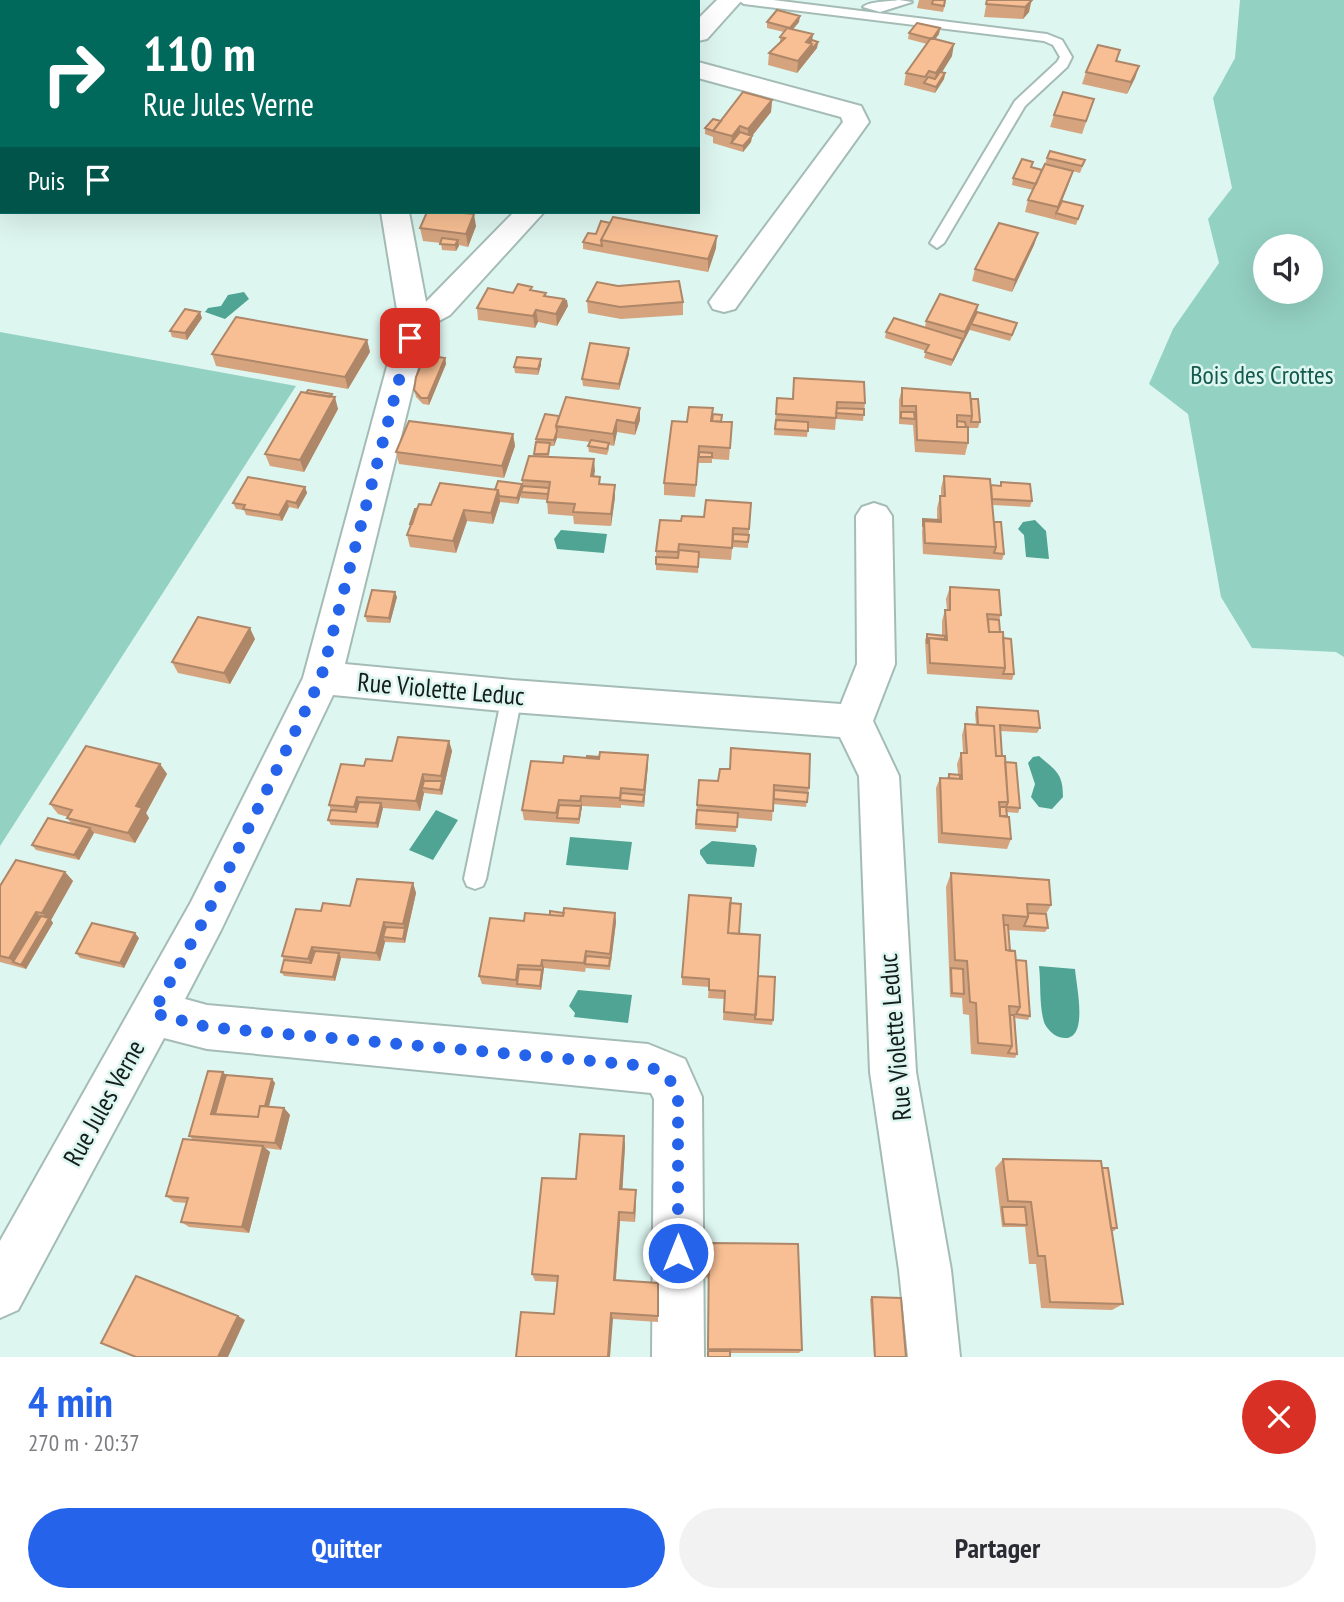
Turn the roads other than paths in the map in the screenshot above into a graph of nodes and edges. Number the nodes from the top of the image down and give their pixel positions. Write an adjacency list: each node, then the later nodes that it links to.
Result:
1 (730, 0): 5 (street)
2 (744, 0): 9 (lane)
3 (810, 0): 4 (lane)
4 (906, 2)
5 (700, 32)
6 (700, 71): 10 (street)
7 (396, 214): 11 (street)
8 (528, 214): 11 (street)
9 (937, 243)
10 (724, 302)
11 (414, 322): 13 (street, Rue Jules Verne)
12 (874, 516): 15 (street)
13 (321, 678): 14 (street, Rue Violette Leduc); 17 (street, Rue Jules Verne)
14 (512, 696): 15 (street, Rue Violette Leduc); 16 (lane)
15 (853, 721): 20 (street, Rue Violette Leduc)
16 (475, 879)
17 (153, 1013): 18 (street, Rue Jules Verne); 19 (street)
18 (0, 1292)
19 (678, 1357)
20 (934, 1357)

